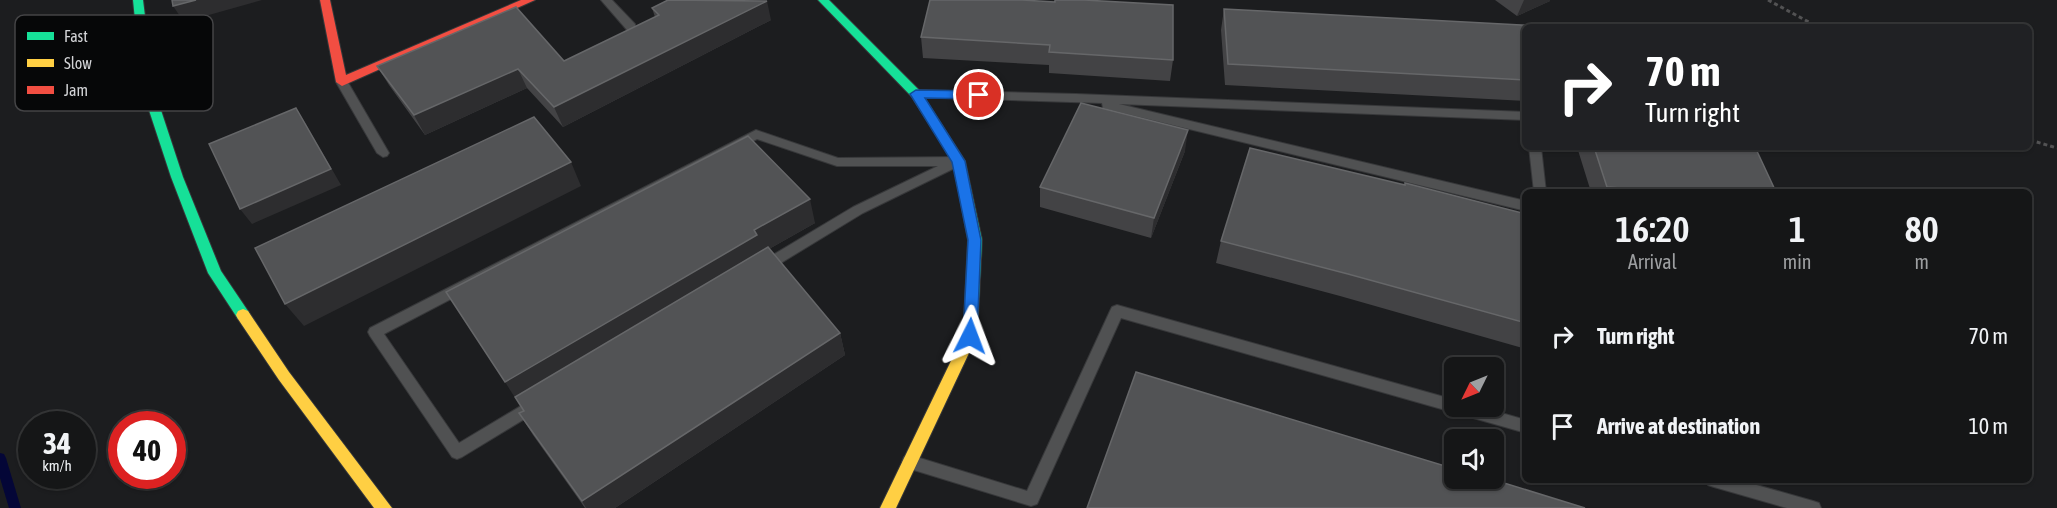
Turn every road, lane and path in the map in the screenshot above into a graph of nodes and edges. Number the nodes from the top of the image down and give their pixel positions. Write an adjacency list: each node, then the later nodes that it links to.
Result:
1 (138, 0): 7 (street)
2 (325, 0): 10 (street)
3 (530, 0): 10 (street)
4 (606, 0): 9 (lane)
5 (823, 0): 11 (street)
6 (1768, 0): 8 (path)
7 (140, 15)
8 (1812, 24)
9 (631, 27)
10 (342, 82): 18 (lane)
11 (916, 94): 12 (lane); 19 (street)
12 (1076, 98): 14 (lane); 21 (lane)
13 (155, 111): 25 (street)
14 (1522, 116)
15 (2032, 141): 16 (path)
16 (2057, 148)
17 (1534, 150): 20 (lane)
18 (383, 153)
19 (959, 161): 19 (lane); 23 (street)
20 (1540, 189)
21 (1522, 205)
22 (1522, 426): 23 (lane)
23 (910, 462): 26 (street)
24 (1725, 483): 27 (lane)
25 (384, 508)
26 (888, 508)
27 (1813, 508)

